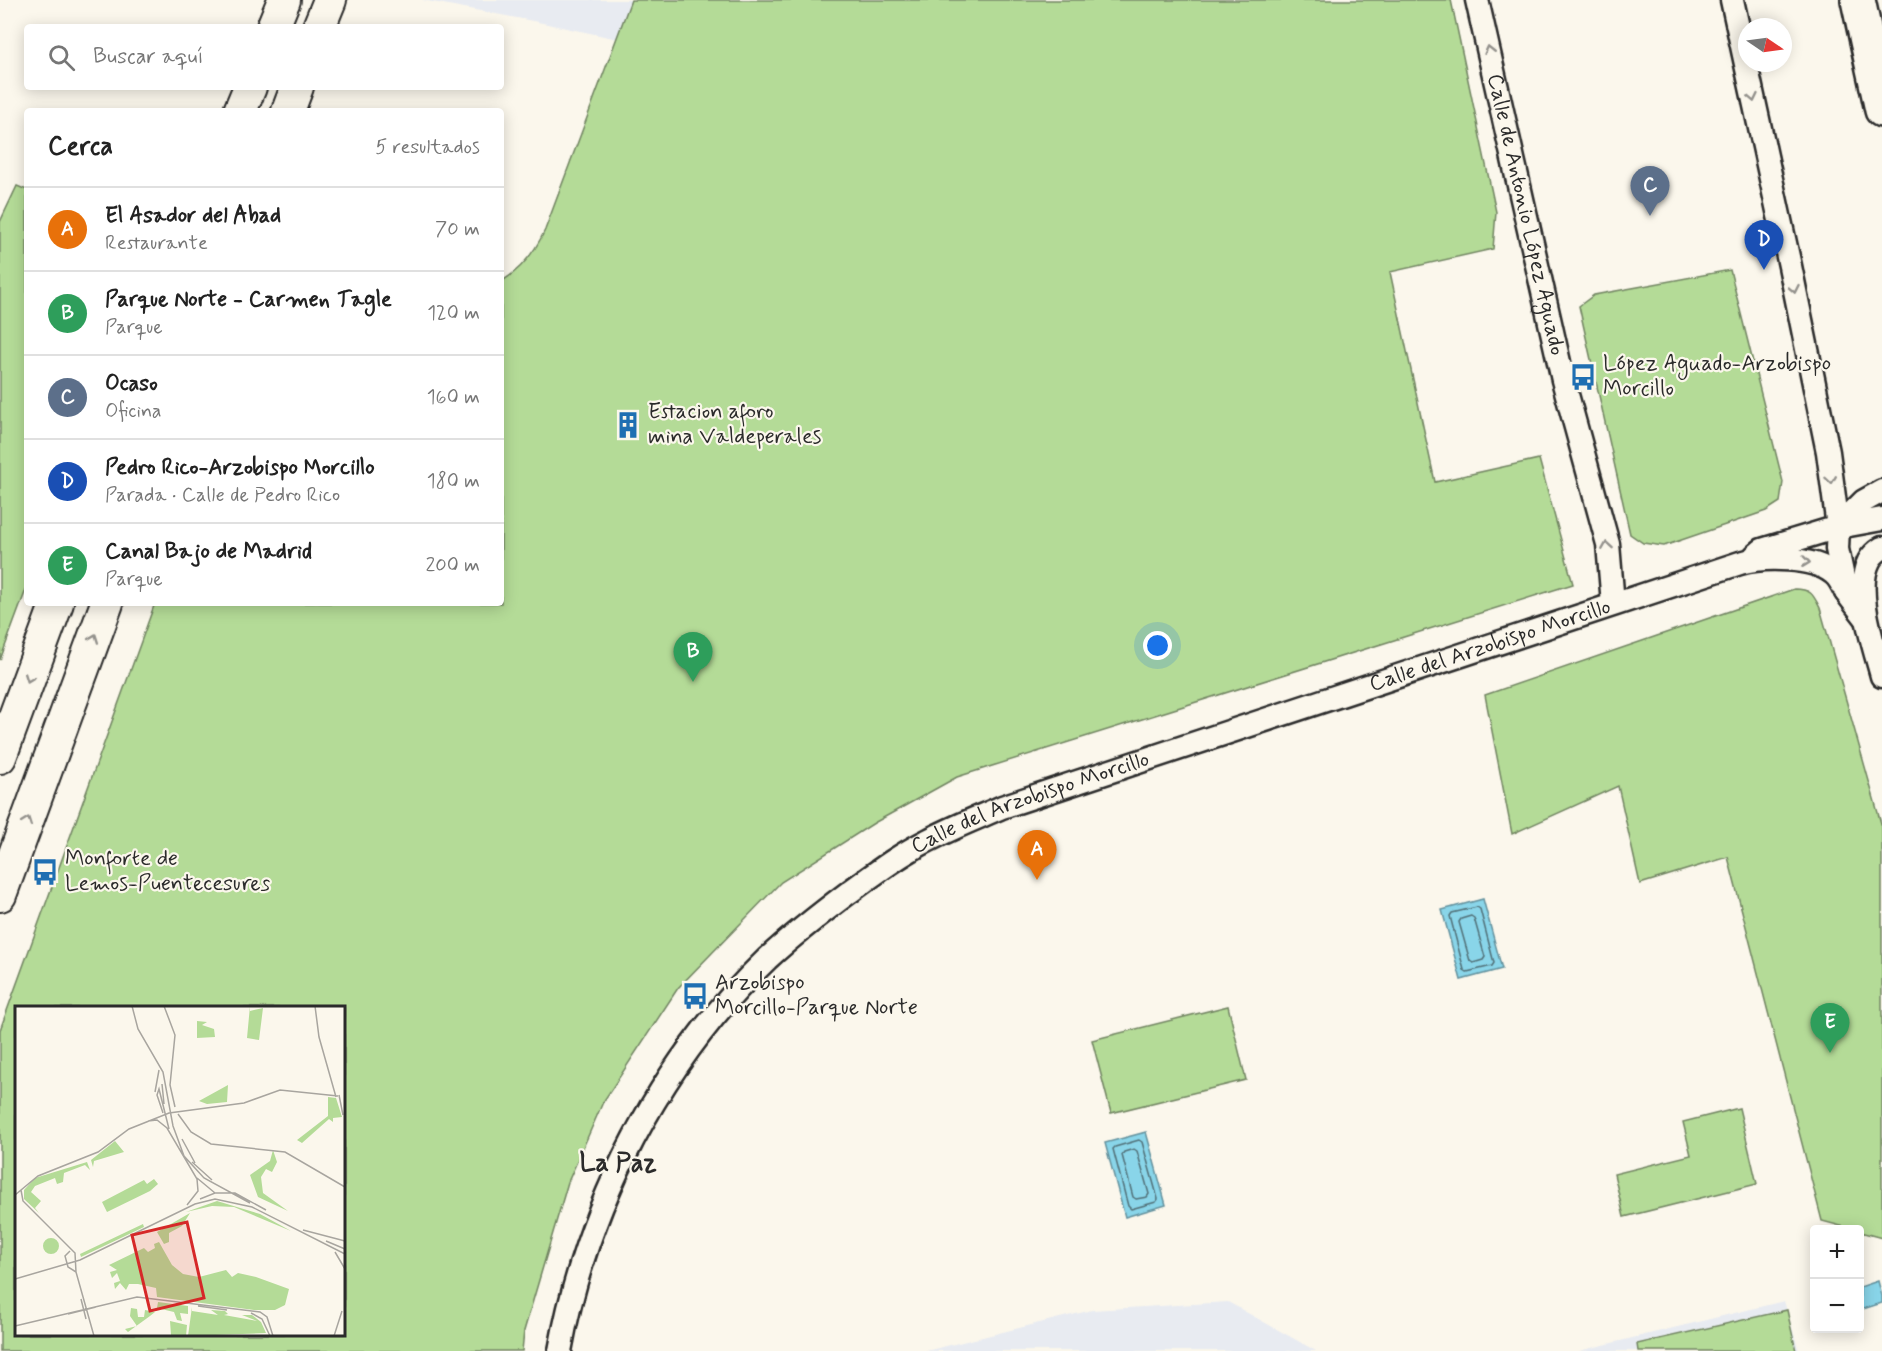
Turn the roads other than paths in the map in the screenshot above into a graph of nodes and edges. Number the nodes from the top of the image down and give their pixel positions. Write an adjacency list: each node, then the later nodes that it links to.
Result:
1 (284, 0): 6 (street)
2 (330, 0): 7 (street)
3 (1477, 0): 19 (street, Calle de Antonio López Aguado, one-way to 3)
4 (1732, 0): 15 (street, one-way to 15)
5 (1858, 0): 12 (highway)
6 (274, 24)
7 (321, 24)
8 (249, 90): 10 (street)
9 (296, 90): 11 (street)
10 (241, 108)
11 (289, 108)
12 (1882, 110)
13 (1882, 491): 15 (street)
14 (1882, 519): 15 (street, Calle del Arzobispo Morcillo)
15 (1838, 527): 17 (street, Calle del Arzobispo Morcillo); 18 (street)
16 (1882, 548): 22 (street)
17 (1752, 560): 18 (street, Calle del Arzobispo Morcillo, one-way to 18); 19 (street, Calle del Arzobispo Morcillo)
18 (1846, 592): 22 (street, Calle del Arzobispo Morcillo)
19 (1613, 604): 26 (street, Calle del Arzobispo Morcillo)
20 (56, 606): 24 (street, one-way to 24)
21 (106, 606): 25 (street, one-way to 21)
22 (1866, 618): 23 (street)
23 (1882, 676)
24 (0, 757)
25 (0, 895)
26 (560, 1351)

